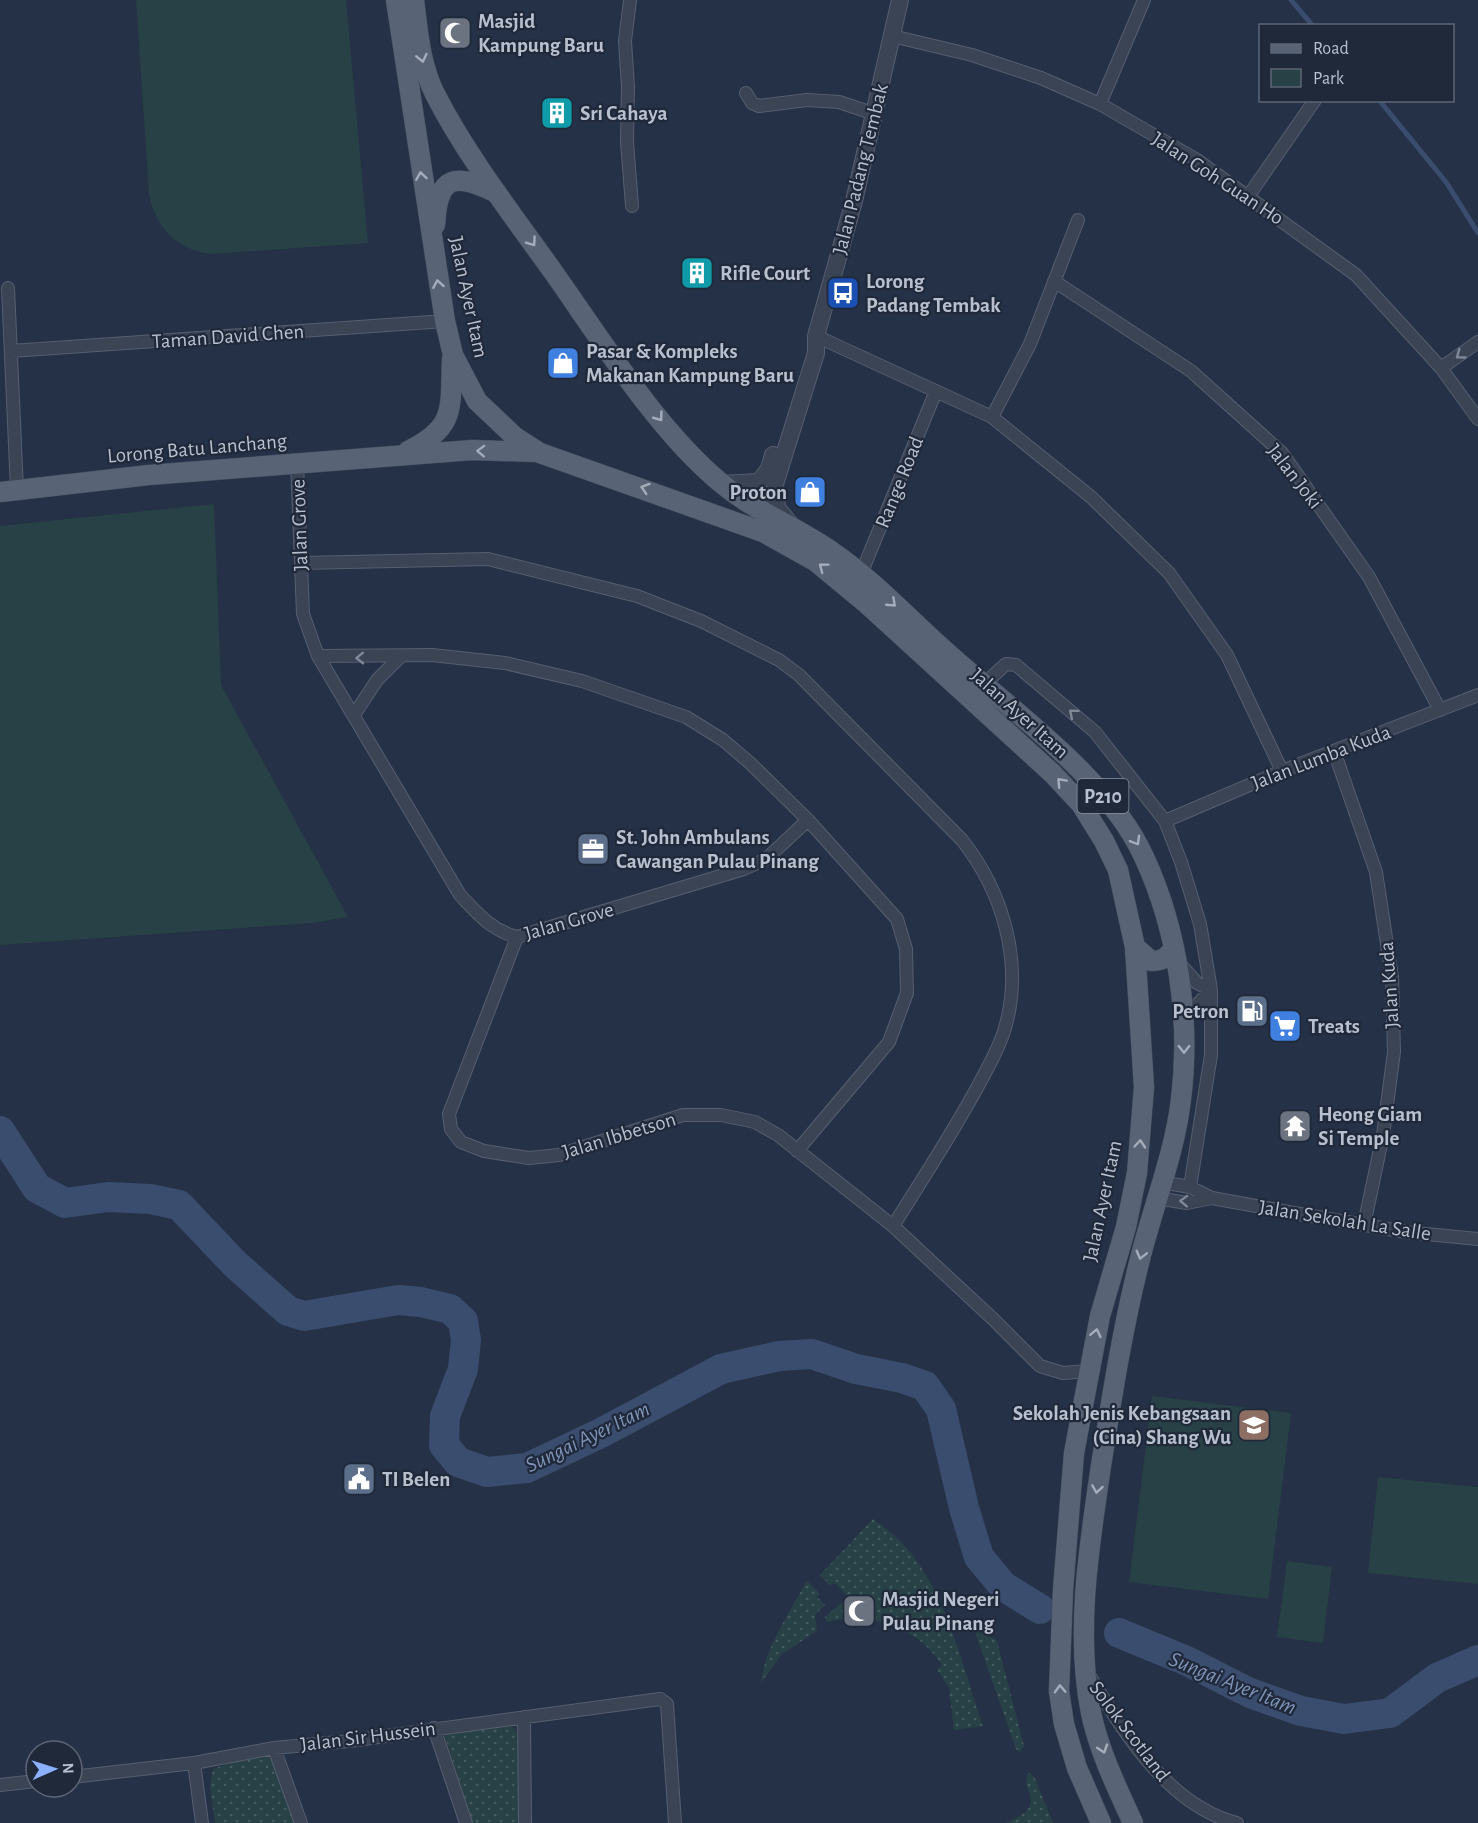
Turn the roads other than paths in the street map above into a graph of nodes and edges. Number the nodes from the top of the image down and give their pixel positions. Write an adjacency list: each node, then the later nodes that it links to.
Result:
1 (396, 0): 15 (main road, Jalan Ayer Itam, one-way to 1)
2 (414, 0): 11 (main road, Jalan Ayer Itam, one-way to 11)
3 (630, 0): 13 (street)
4 (900, 0): 6 (street, Jalan Padang Tembak)
5 (1144, 0): 9 (street)
6 (892, 36): 9 (street, Jalan Goh Guan Ho); 10 (street, Jalan Padang Tembak)
7 (746, 93): 10 (street)
8 (1313, 102): 12 (street)
9 (1100, 104): 12 (street, Jalan Goh Guan Ho)
10 (875, 114): 19 (street, Jalan Padang Tembak)
11 (498, 194): 15 (main road); 30 (main road, Jalan Ayer Itam, one-way to 30)
12 (1249, 195): 23 (street, Jalan Goh Guan Ho)
13 (632, 206)
14 (1078, 220): 16 (street)
15 (433, 254): 18 (main road, Jalan Ayer Itam, one-way to 15)
16 (1054, 281): 25 (street); 39 (street, Jalan Joki)
17 (8, 288): 21 (street)
18 (445, 321): 21 (street, Taman David Chen); 22 (main road, Jalan Ayer Itam)
19 (816, 336): 24 (street); 30 (street, Jalan Padang Tembak); 32 (street, Jalan Padang Tembak)
20 (1478, 342): 23 (street, one-way to 23)
21 (10, 351): 31 (street)
22 (453, 355): 27 (main road, Jalan Ayer Itam); 28 (main road, Lorong Batu Lanchang)
23 (1441, 368): 26 (street, Jalan Goh Guan Ho)
24 (936, 391): 25 (street); 34 (street, Range Road)
25 (992, 417): 42 (street)
26 (1478, 419)
27 (540, 453): 28 (main road, Lorong Batu Lanchang, one-way to 28); 46 (main road, Jalan Ayer Itam, one-way to 27)
28 (398, 456): 29 (main road, Lorong Batu Lanchang)
29 (297, 463): 31 (main road, Lorong Batu Lanchang); 33 (street, Jalan Grove)
30 (722, 484): 32 (main road, Jalan Ayer Itam)
31 (9, 491)
32 (796, 530): 34 (main road, Jalan Ayer Itam / P210)
33 (301, 563): 35 (street, Jalan Grove); 55 (street)
34 (861, 574): 37 (main road, Jalan Ayer Itam / P210, one-way to 37)
35 (318, 656): 36 (street, one-way to 35); 40 (street, Jalan Grove)
36 (401, 656): 40 (street); 43 (street)
37 (984, 684): 44 (street, Jalan Ayer Itam, one-way to 37); 47 (main road, Jalan Ayer Itam / P210, one-way to 47)
38 (1478, 695): 39 (street, Jalan Lumba Kuda)
39 (1440, 710): 41 (street, Jalan Lumba Kuda)
40 (354, 715): 45 (street, Jalan Grove)
41 (1334, 751): 42 (street, Jalan Lumba Kuda); 54 (street, Jalan Kuda)
42 (1282, 771): 44 (street, Jalan Lumba Kuda)
43 (808, 820): 45 (street, Jalan Grove); 50 (street)
44 (1165, 821): 48 (street, Jalan Ayer Itam)
45 (517, 937): 50 (street, Jalan Ibbetson)
46 (1135, 947): 47 (main road); 57 (main road, Jalan Ayer Itam, one-way to 46)
47 (1174, 953): 48 (street); 49 (main road, Jalan Ayer Itam / P210)
48 (1211, 990): 49 (street); 51 (street, Jalan Ayer Itam)
49 (1184, 1019): 52 (main road, Jalan Ayer Itam / P210, one-way to 52)
50 (796, 1151): 55 (street, Jalan Ibbetson)
51 (1190, 1187): 52 (street, Jalan Sekolah La Salle); 53 (street, Jalan Sekolah La Salle)
52 (1158, 1190): 53 (street, Jalan Sekolah La Salle, one-way to 52); 58 (main road, Jalan Ayer Itam, one-way to 58)
53 (1212, 1198): 54 (street, Jalan Sekolah La Salle)
54 (1364, 1225): 56 (street, Jalan Sekolah La Salle)
55 (893, 1226): 57 (street, Jalan Ibbetson)
56 (1478, 1239)
57 (1089, 1371): 71 (main road, Jalan Ayer Itam, one-way to 57)
58 (1086, 1671): 72 (main road, Jalan Ayer Itam, one-way to 72); 73 (street, Solok Scotland)
59 (524, 1717): 60 (street, Jalan Sir Hussein); 69 (street); 70 (street, Jalan Sir Hussein)
60 (434, 1728): 61 (street, Jalan Sir Hussein); 68 (street)
61 (274, 1748): 62 (street, Jalan Sir Hussein); 67 (street)
62 (194, 1763): 63 (street, Jalan Sir Hussein); 66 (street)
63 (84, 1776)
64 (24, 1782): 65 (street)
65 (0, 1785)
66 (202, 1823)
67 (301, 1823)
68 (466, 1823)
69 (525, 1823)
70 (675, 1823)
71 (1101, 1823)
72 (1133, 1823)
73 (1237, 1823)

